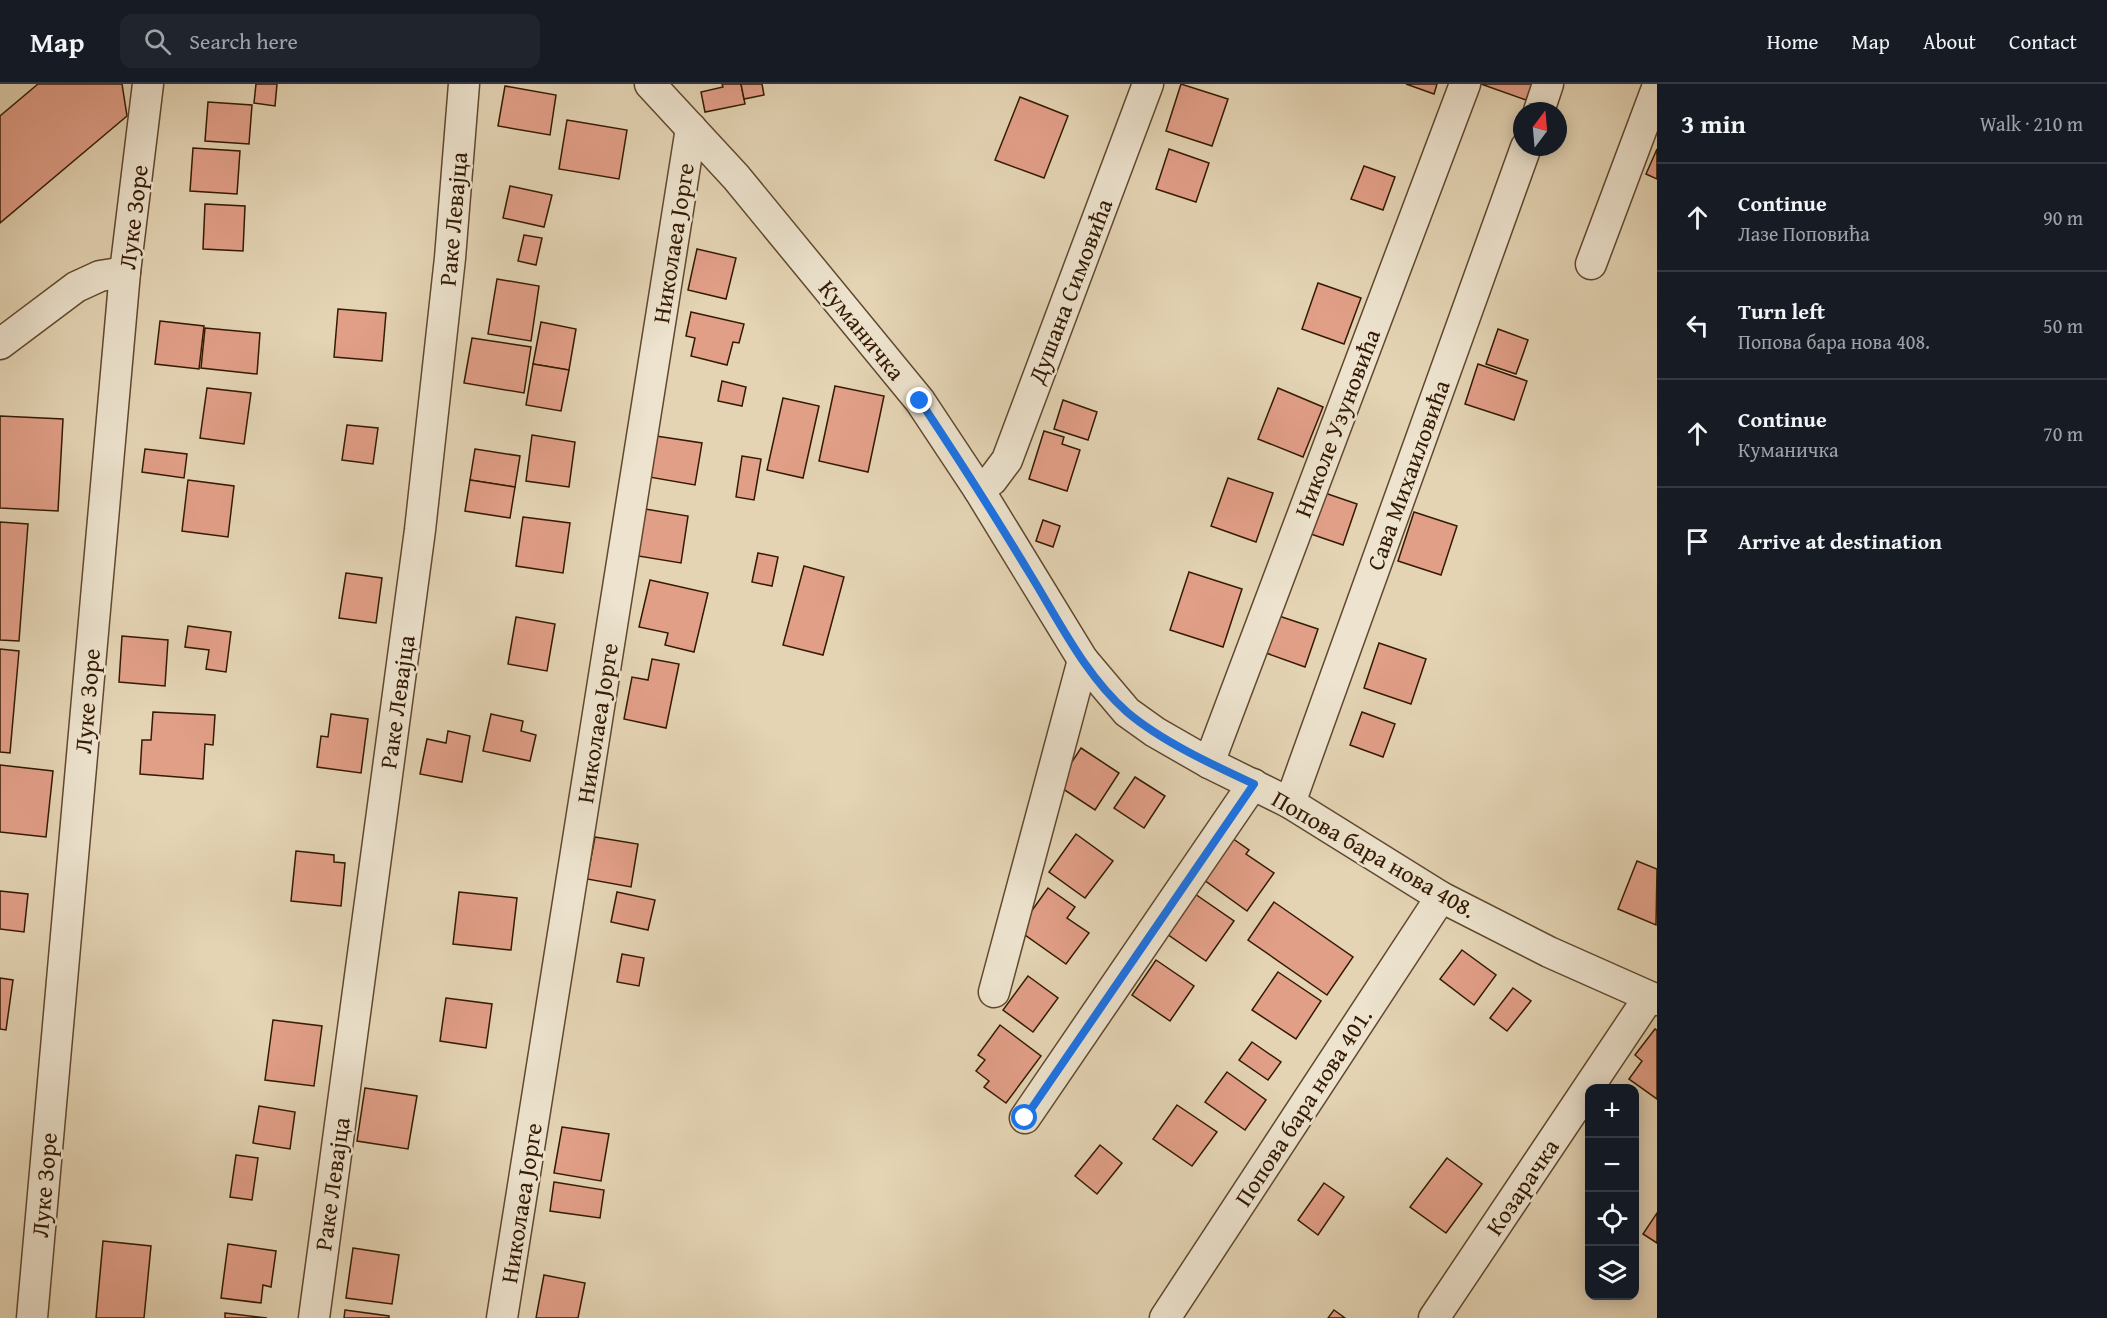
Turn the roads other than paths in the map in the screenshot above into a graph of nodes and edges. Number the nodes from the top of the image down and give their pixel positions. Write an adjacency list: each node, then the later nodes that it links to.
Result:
1 (148, 84): 12 (street, Луке Зоре)
2 (464, 84): 24 (street, Раке Левајца)
3 (650, 84): 9 (street, Куманичка)
4 (1148, 84): 14 (street, Душана Симовића)
5 (1465, 84): 16 (street, Николе Узуновића)
6 (1548, 84): 8 (street)
7 (1657, 88): 11 (street)
8 (1542, 102)
9 (691, 128): 14 (street, Куманичка); 25 (street, Николаеа Јорге)
10 (1523, 156): 18 (street, Сава Михаиловића)
11 (1591, 264)
12 (125, 272): 13 (street); 23 (street, Луке Зоре)
13 (0, 344)
14 (979, 490): 15 (street, Куманичка)
15 (1083, 660): 16 (street, Попова бара нова 408.); 20 (street)
16 (1209, 763): 17 (street, Попова бара нова 408.)
17 (1254, 784): 18 (street, Попова бара нова 408.); 22 (street)
18 (1290, 803): 19 (street, Попова бара нова 408.)
19 (1441, 897): 21 (street, Попова бара нова 408.); 26 (street, Попова бара нова 401.)
20 (994, 992)
21 (1653, 999): 27 (street, Козарачка)
22 (1025, 1118)
23 (32, 1318)
24 (314, 1318)
25 (502, 1318)
26 (1165, 1318)
27 (1434, 1318)

